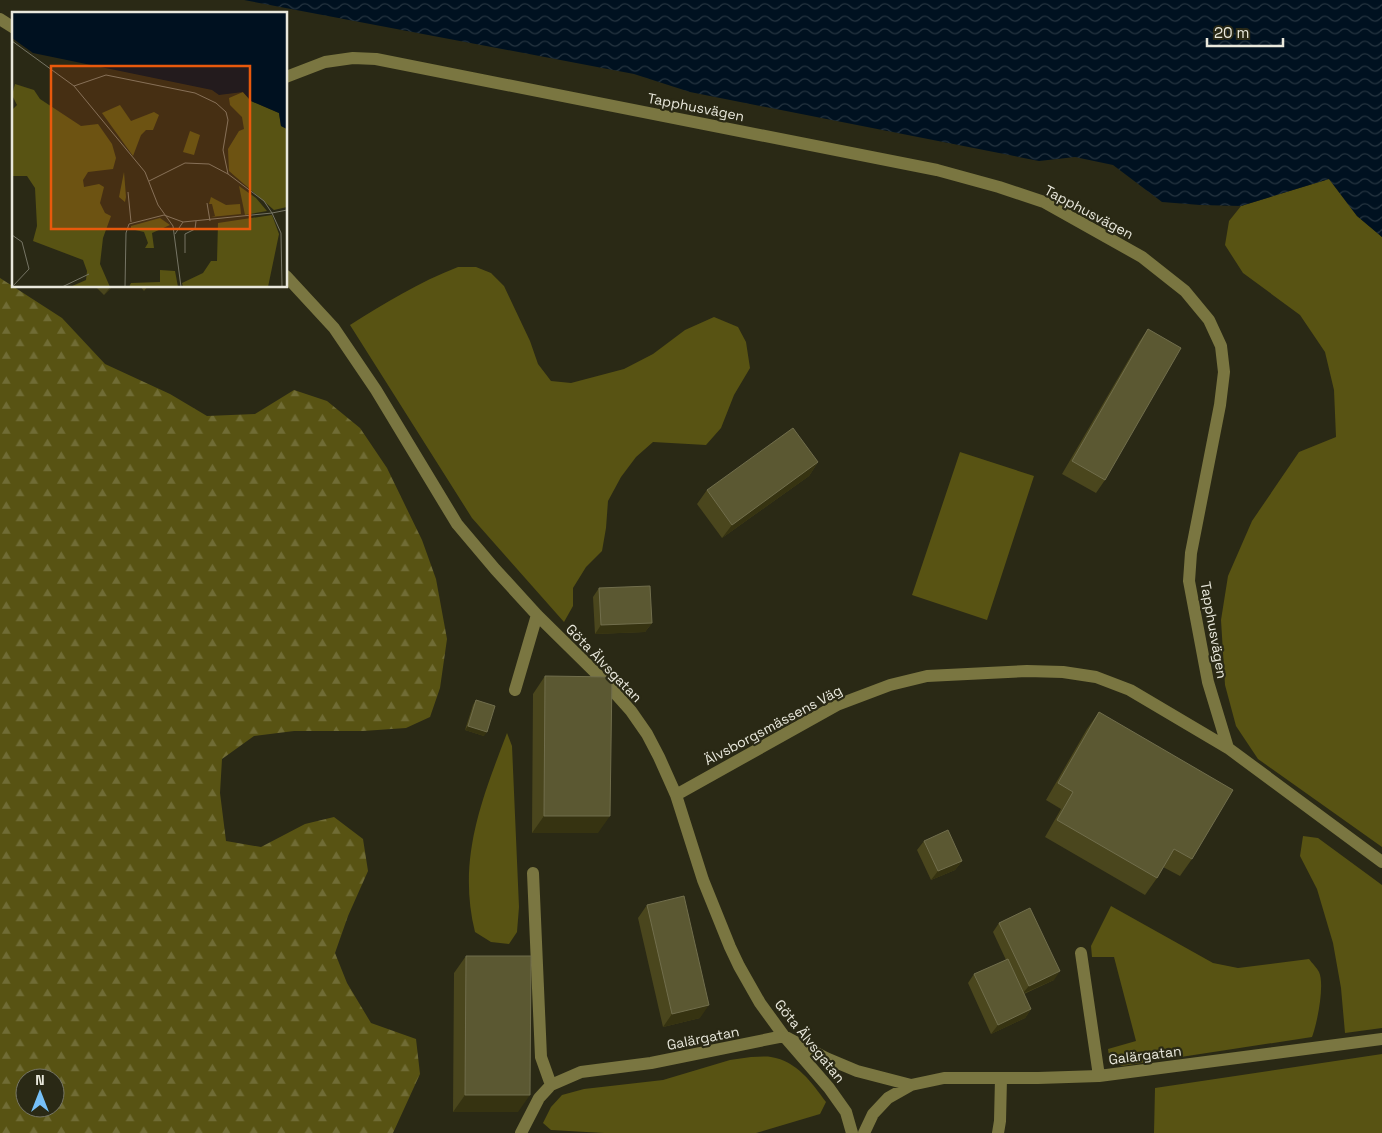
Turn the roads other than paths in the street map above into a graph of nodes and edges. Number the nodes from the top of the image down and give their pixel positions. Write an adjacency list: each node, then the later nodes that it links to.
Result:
1 (0, 18): 2 (lane)
2 (12, 27)
3 (288, 76): 7 (lane, Tapphusvägen)
4 (288, 278): 5 (lane, Göta Älvsgatan)
5 (537, 615): 6 (lane); 8 (lane, Göta Älvsgatan)
6 (515, 690)
7 (1228, 748): 8 (lane, Älvsborgsmässens Väg); 9 (lane)
8 (676, 795): 12 (lane, Göta Älvsgatan)
9 (1382, 862)
10 (533, 872): 17 (lane)
11 (1081, 953): 14 (lane)
12 (784, 1036): 16 (lane, Galärgatan); 17 (lane, Galärgatan); 19 (lane, Göta Älvsgatan)
13 (1382, 1039): 14 (lane, Galärgatan)
14 (1099, 1076): 15 (lane, Galärgatan)
15 (1001, 1078): 16 (lane, Galärgatan); 21 (lane)
16 (911, 1085): 20 (lane, Galärgatan)
17 (551, 1086): 18 (lane, Galärgatan)
18 (521, 1133)
19 (852, 1133)
20 (864, 1133)
21 (998, 1133)

